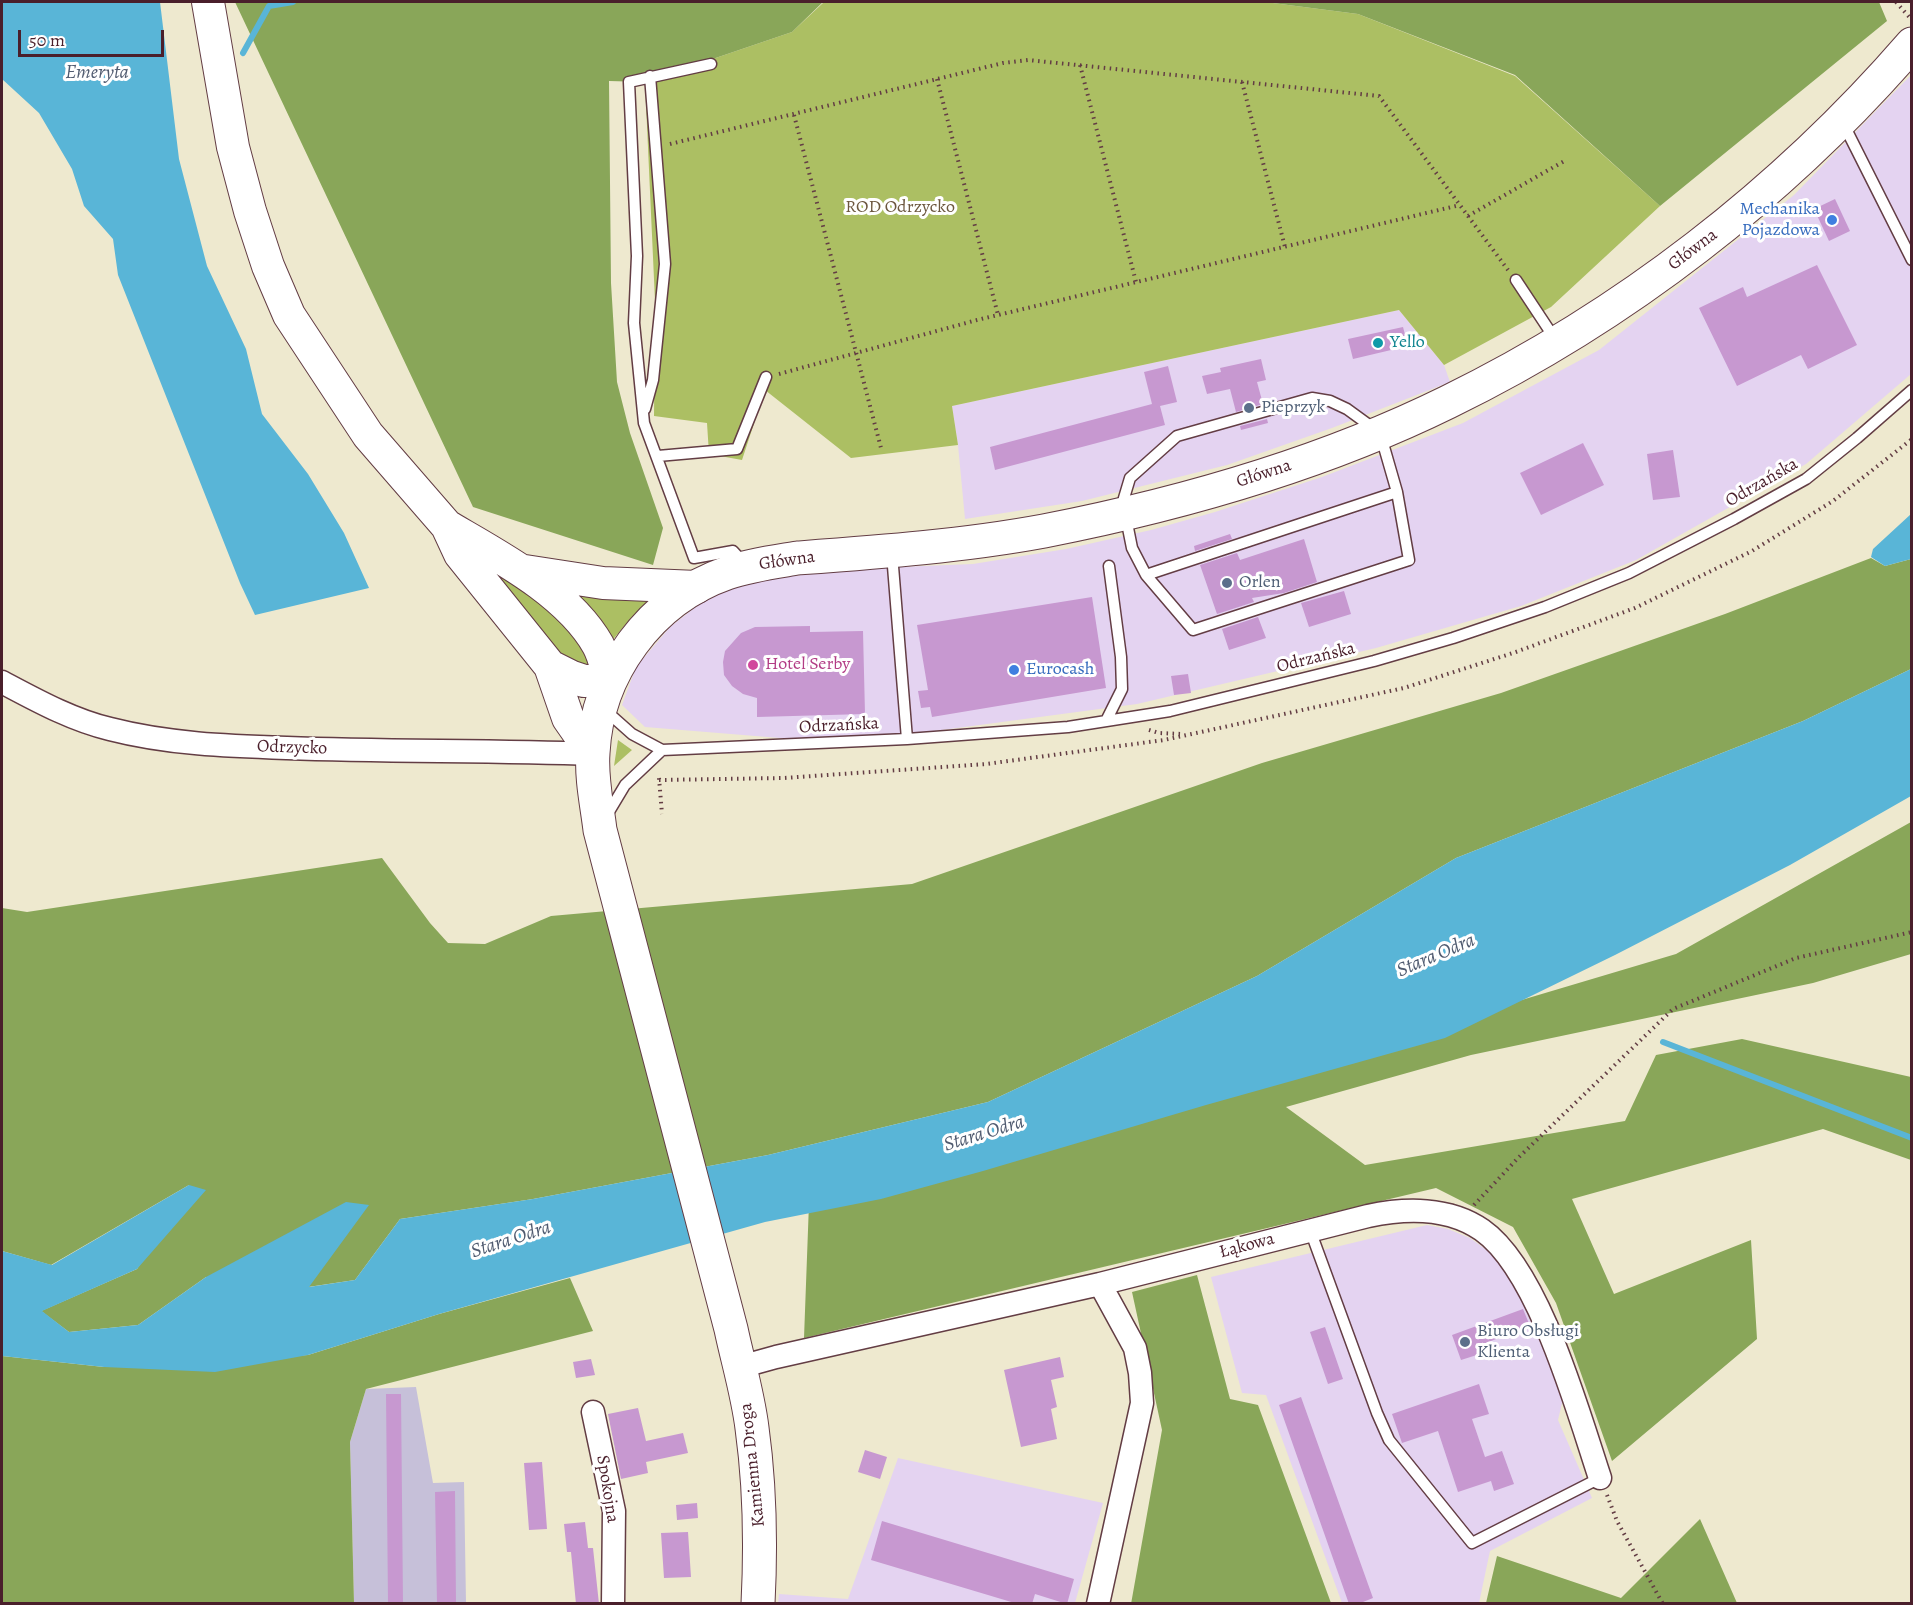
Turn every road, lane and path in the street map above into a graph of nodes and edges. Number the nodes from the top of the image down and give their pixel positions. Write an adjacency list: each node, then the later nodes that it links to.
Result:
1 (208, 2): 31 (main road)
2 (1896, 2): 3 (path)
3 (1911, 19)
4 (1911, 44): 11 (main road, Główna)
5 (711, 64): 7 (lane)
6 (1080, 65): 8 (path); 9 (path); 19 (path)
7 (650, 76): 12 (lane); 25 (lane)
8 (937, 79): 10 (path); 20 (path)
9 (1242, 82): 14 (path); 16 (path)
10 (794, 115): 12 (path); 22 (path)
11 (1842, 120): 17 (lane); 21 (main road, Główna)
12 (656, 148): 25 (lane)
13 (1566, 160): 15 (path)
14 (1460, 205): 15 (path); 16 (path)
15 (1468, 216): 18 (path)
16 (1285, 247): 19 (path)
17 (1911, 260)
18 (1516, 280): 21 (lane)
19 (1136, 282): 20 (path)
20 (998, 315): 22 (path)
21 (1557, 342): 26 (main road, Główna)
22 (855, 353): 23 (path); 27 (path)
23 (766, 377): 28 (lane)
24 (1911, 390): 41 (lane, Odrzańska)
25 (643, 415): 28 (lane)
26 (1380, 433): 29 (lane); 30 (main road, Główna); 30 (lane)
27 (881, 448)
28 (657, 456): 34 (lane)
29 (1397, 492): 36 (lane); 36 (lane)
30 (1125, 513): 32 (main road, Główna); 36 (lane)
31 (447, 526): 35 (main road); 38 (main road)
32 (892, 550): 34 (main road, Główna); 43 (lane)
33 (1109, 566): 41 (lane)
34 (747, 567): 37 (main road, Główna)
35 (521, 570): 37 (main road); 40 (main road)
36 (1146, 575)
37 (696, 587): 40 (main road, Główna)
38 (550, 666): 40 (main road); 45 (main road)
39 (2, 682): 45 (street, Odrzycko)
40 (605, 693): 44 (lane); 45 (main road, Główna)
41 (1106, 721): 43 (lane, Odrzańska)
42 (1186, 734): 46 (path)
43 (907, 739): 44 (lane, Odrzańska)
44 (662, 750): 47 (lane)
45 (593, 754): 47 (main road, Główna)
46 (662, 814)
47 (600, 830): 52 (main road, Kamienna Droga)
48 (1911, 932): 49 (path)
49 (1464, 1221): 50 (street, Łąkowa); 54 (street, Łąkowa)
50 (1310, 1230): 51 (street, Łąkowa); 54 (lane)
51 (1100, 1284): 52 (street, Łąkowa); 57 (street)
52 (740, 1367): 56 (main road, Kamienna Droga)
53 (593, 1412): 55 (street, Spokojna)
54 (1600, 1478): 58 (path)
55 (613, 1604)
56 (758, 1604)
57 (1098, 1604)
58 (1663, 1604)

